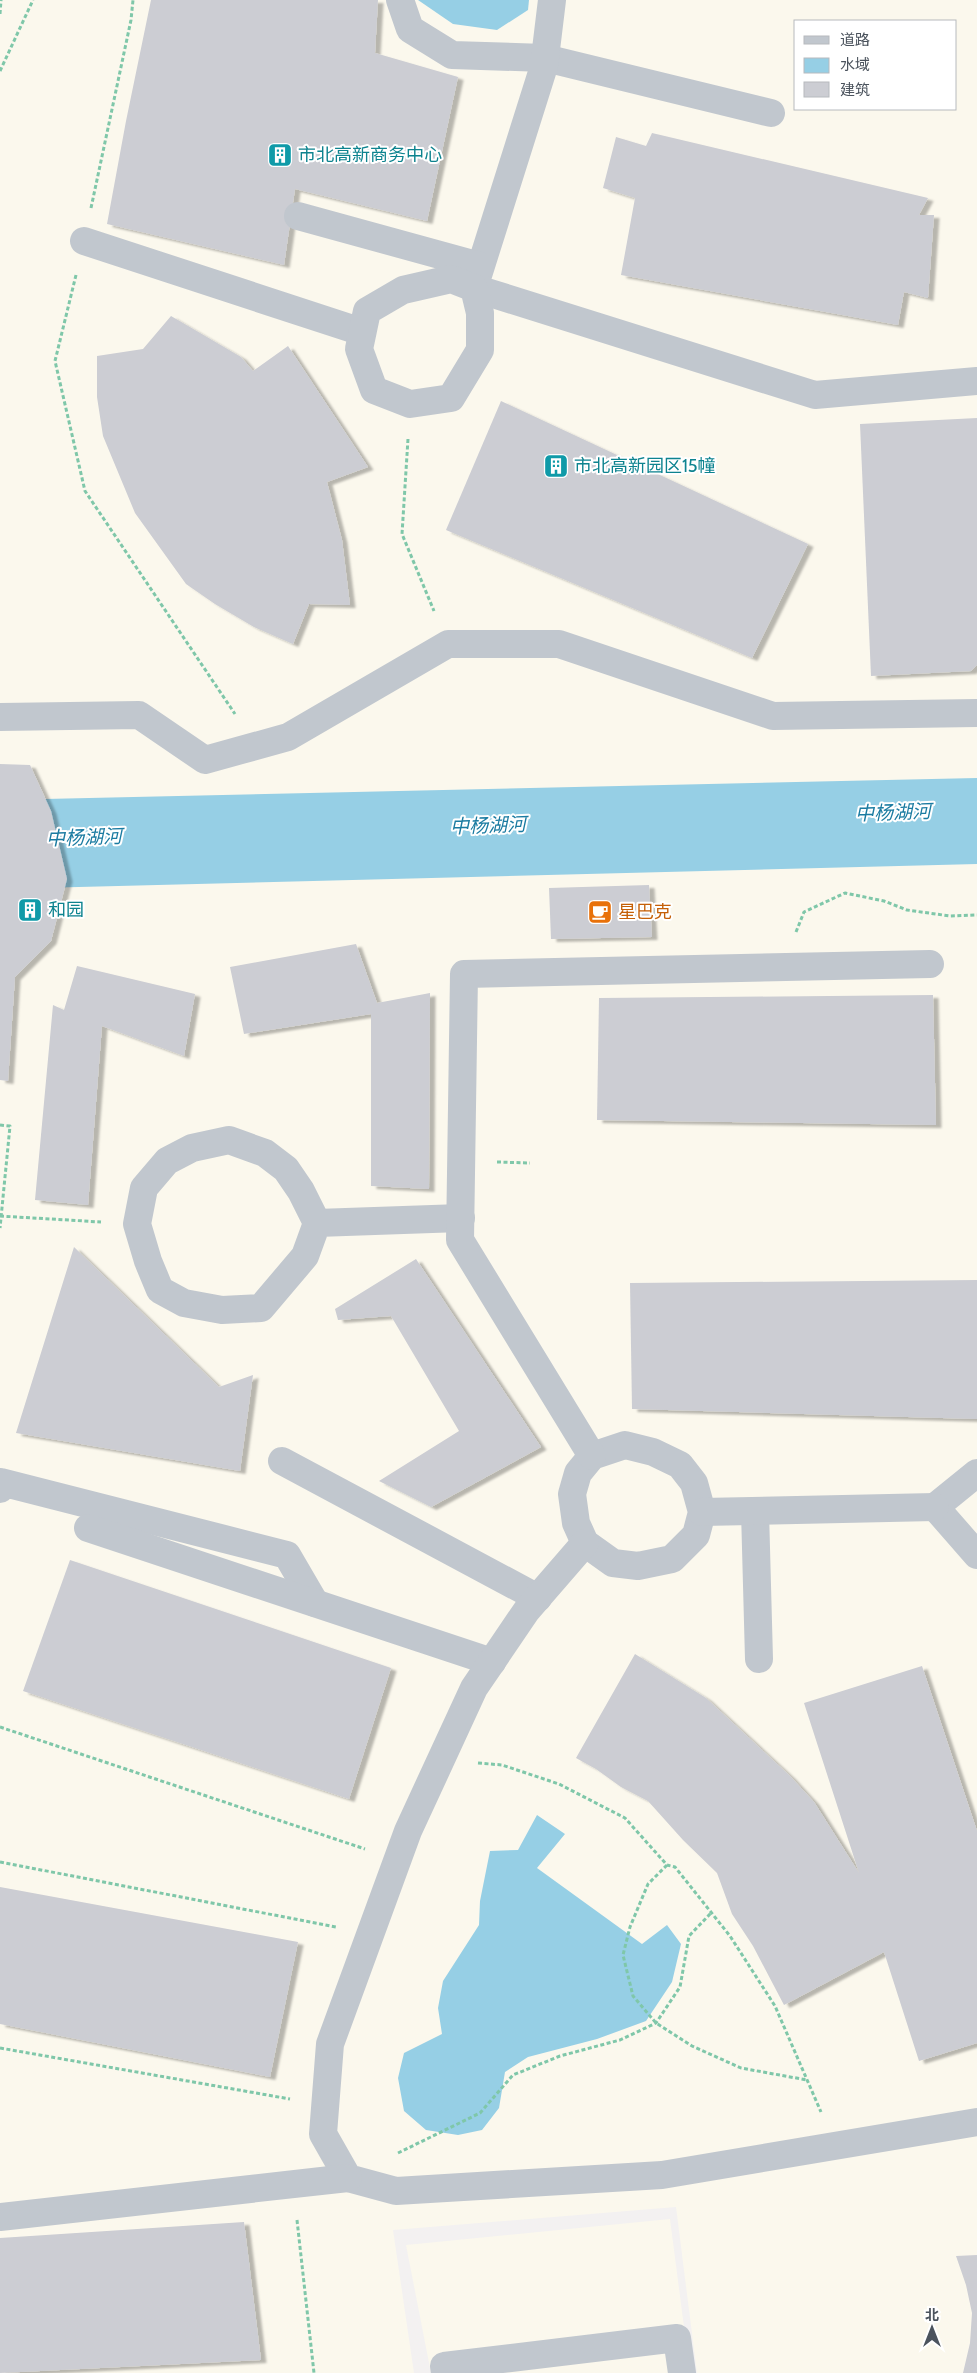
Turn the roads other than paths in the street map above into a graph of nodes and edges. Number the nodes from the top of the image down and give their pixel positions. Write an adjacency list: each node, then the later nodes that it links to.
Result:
1 (400, 0): 3 (street)
2 (552, 0): 3 (street)
3 (545, 58): 4 (street); 7 (street)
4 (771, 113)
5 (298, 216): 7 (street)
6 (84, 240): 8 (street)
7 (477, 277): 8 (street); 8 (street); 9 (street)
8 (362, 332)
9 (977, 381)
10 (977, 713): 11 (street)
11 (0, 717)
12 (930, 964): 13 (street)
13 (461, 1218): 14 (street); 15 (street)
14 (317, 1223): 14 (street)
15 (592, 1456): 21 (street); 23 (street)
16 (282, 1461): 25 (street)
17 (977, 1473): 19 (street)
18 (0, 1489): 26 (street)
19 (935, 1507): 20 (street); 24 (street)
20 (755, 1511): 21 (street); 27 (street)
21 (702, 1512): 23 (street)
22 (88, 1528): 26 (street)
23 (585, 1544): 25 (street)
24 (977, 1554)
25 (538, 1598): 28 (street)
26 (315, 1603): 28 (street)
27 (759, 1659)
28 (492, 1662): 30 (street)
29 (977, 2122): 30 (street)
30 (348, 2178): 31 (street)
31 (0, 2217)
32 (445, 2373): 33 (street)
33 (682, 2373)

